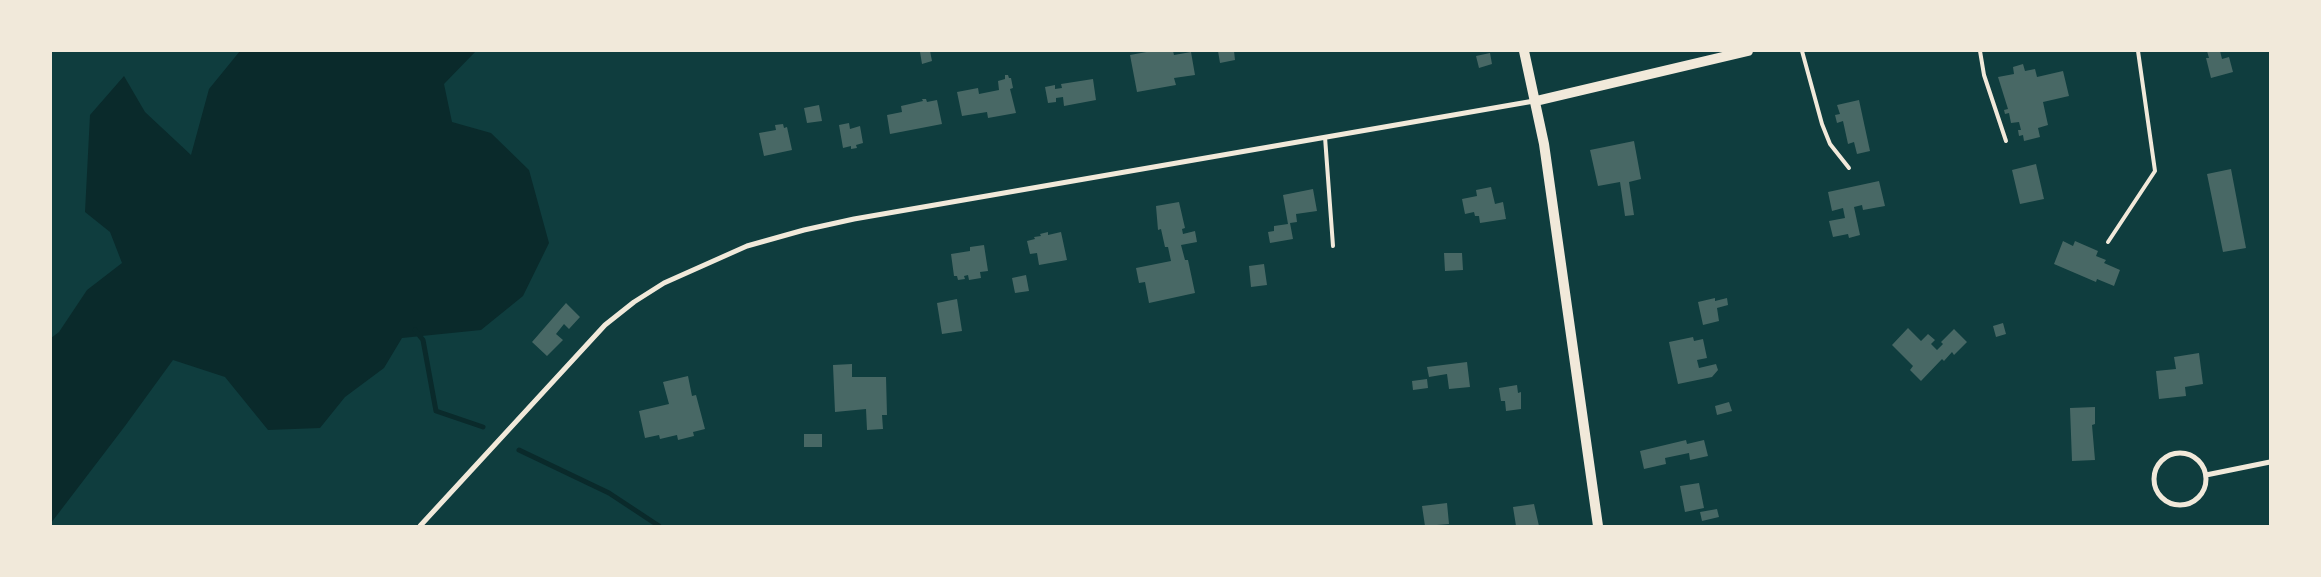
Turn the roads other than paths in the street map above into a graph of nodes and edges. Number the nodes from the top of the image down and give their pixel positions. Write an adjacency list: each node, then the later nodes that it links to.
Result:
1 (1524, 51): 6 (main road)
2 (1748, 51): 6 (main road)
3 (1802, 51): 9 (lane)
4 (1980, 51): 8 (lane)
5 (2138, 51): 10 (lane)
6 (1536, 101): 7 (street); 15 (main road)
7 (1325, 137): 11 (lane); 14 (street)
8 (2006, 141)
9 (1848, 168)
10 (2108, 242)
11 (1333, 246)
12 (2270, 462): 13 (street)
13 (2206, 475): 13 (street)
14 (420, 526)
15 (1598, 526)

